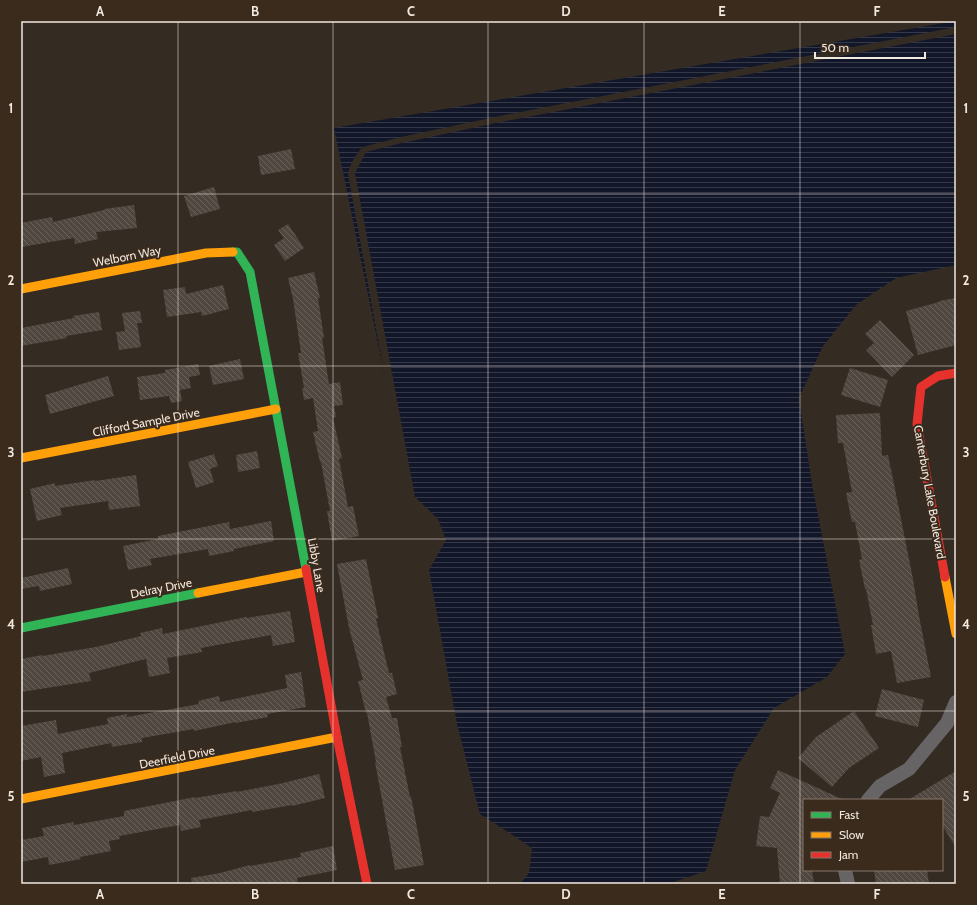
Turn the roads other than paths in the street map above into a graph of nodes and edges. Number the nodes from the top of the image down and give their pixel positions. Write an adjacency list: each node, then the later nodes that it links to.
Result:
1 (237, 252): 2 (street, Welborn Way); 4 (street, Libby Lane)
2 (21, 289)
3 (956, 373): 8 (street, Canterbury Lake Boulevard)
4 (276, 409): 5 (street, Clifford Sample Drive); 6 (street, Libby Lane)
5 (21, 458)
6 (306, 572): 7 (street, Delray Drive); 10 (street, Libby Lane)
7 (21, 628)
8 (956, 634)
9 (956, 702): 12 (street)
10 (337, 737): 11 (street, Deerfield Drive); 14 (street, Libby Lane)
11 (21, 799)
12 (869, 799)
13 (845, 871): 15 (street)
14 (367, 884)
15 (848, 884)

